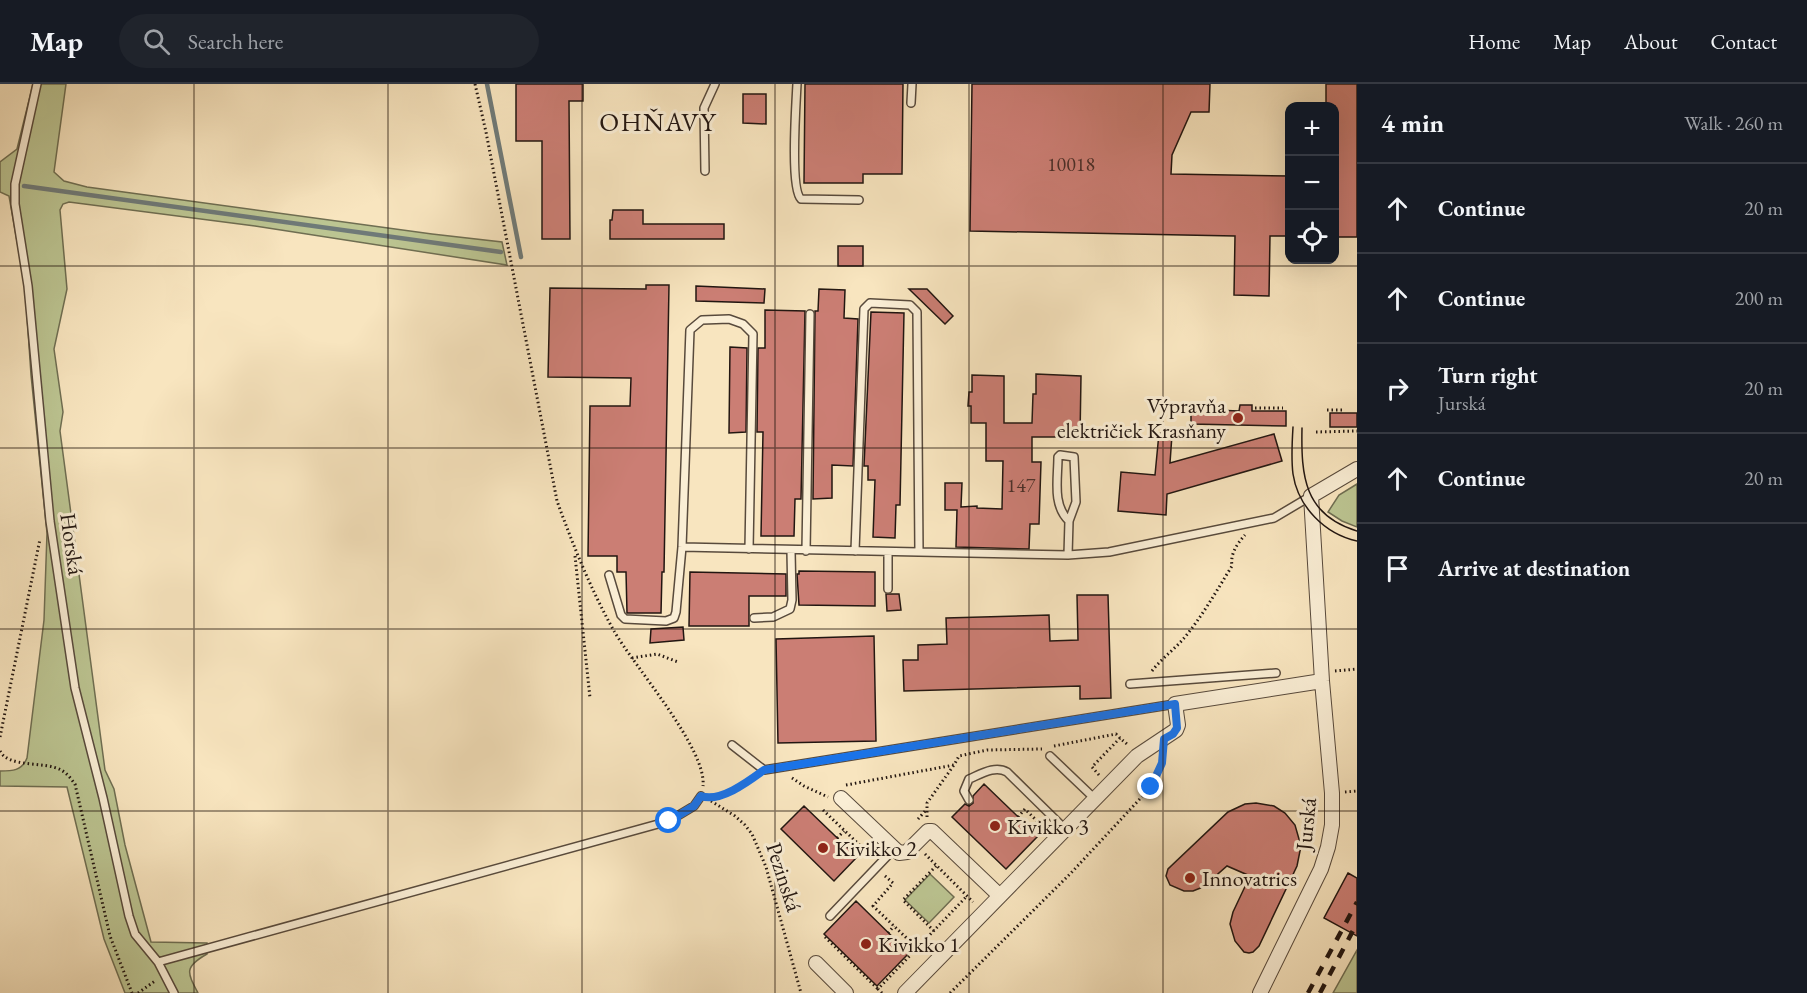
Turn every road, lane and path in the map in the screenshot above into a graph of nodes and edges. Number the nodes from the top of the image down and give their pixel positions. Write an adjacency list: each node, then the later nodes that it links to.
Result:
1 (37, 84): 18 (lane, Horská)
2 (475, 84): 24 (path)
3 (715, 84): 7 (lane)
4 (797, 84): 8 (lane)
5 (912, 84): 6 (lane)
6 (911, 103)
7 (705, 171)
8 (859, 200)
9 (810, 314): 25 (lane)
10 (1255, 408): 11 (path)
11 (1283, 408)
12 (1327, 410): 13 (path)
13 (1345, 410)
14 (1357, 431): 15 (path)
15 (1316, 432)
16 (1357, 469): 17 (street)
17 (1311, 496): 20 (lane); 37 (street, Jurská)
18 (50, 521): 42 (path); 74 (lane, Horská)
19 (1069, 521): 19 (lane); 29 (lane)
20 (1259, 521): 29 (lane); 38 (path)
21 (682, 547): 22 (lane); 22 (lane); 30 (lane)
22 (750, 549): 23 (lane)
23 (791, 550): 25 (lane); 32 (lane)
24 (575, 551): 33 (path); 40 (path)
25 (806, 551): 26 (lane)
26 (855, 551): 27 (lane); 28 (lane)
27 (888, 552): 28 (lane); 31 (lane)
28 (919, 552): 29 (lane)
29 (1068, 555)
30 (609, 575)
31 (888, 589)
32 (754, 618)
33 (632, 658): 34 (path); 54 (path)
34 (678, 662)
35 (1357, 669): 37 (path)
36 (1276, 673): 38 (lane)
37 (1322, 676): 41 (street); 86 (street, Jurská)
38 (1144, 682): 39 (lane)
39 (1130, 684)
40 (590, 698)
41 (1175, 704): 44 (street); 50 (lane)
42 (0, 737)
43 (1120, 738): 46 (path); 49 (path); 53 (path)
44 (1164, 739): 53 (street); 85 (path)
45 (732, 746): 51 (lane)
46 (1131, 747)
47 (0, 751): 78 (path)
48 (1050, 756): 53 (lane)
49 (954, 765): 52 (path); 60 (path)
50 (778, 768): 51 (lane); 52 (path)
51 (764, 770): 54 (path)
52 (841, 792): 63 (street)
53 (1090, 795): 58 (street)
54 (704, 797): 74 (lane); 81 (path, Pezinská)
55 (969, 800): 58 (lane)
56 (823, 810): 59 (path)
57 (1018, 816): 58 (path)
58 (1061, 825): 66 (street)
59 (844, 831): 61 (path); 63 (path)
60 (926, 833): 62 (street); 66 (street)
61 (837, 838)
62 (915, 844): 63 (street); 64 (path)
63 (891, 846): 65 (lane)
64 (936, 866): 67 (path); 70 (path)
65 (876, 868): 68 (lane); 69 (path)
66 (996, 892): 67 (path); 84 (street)
67 (967, 896): 70 (path)
68 (830, 916)
69 (894, 926): 71 (path); 73 (path)
70 (934, 931): 73 (path)
71 (888, 933)
72 (825, 937): 77 (path)
73 (917, 948): 77 (path)
74 (158, 962): 76 (lane, Horská)
75 (816, 963): 82 (street)
76 (164, 975): 79 (path); 80 (lane, Horská)
77 (878, 989): 83 (path)
78 (132, 993)
79 (138, 993)
80 (174, 993)
81 (801, 993)
82 (846, 993)
83 (882, 993)
84 (905, 993)
85 (950, 993)
86 (1260, 993)

